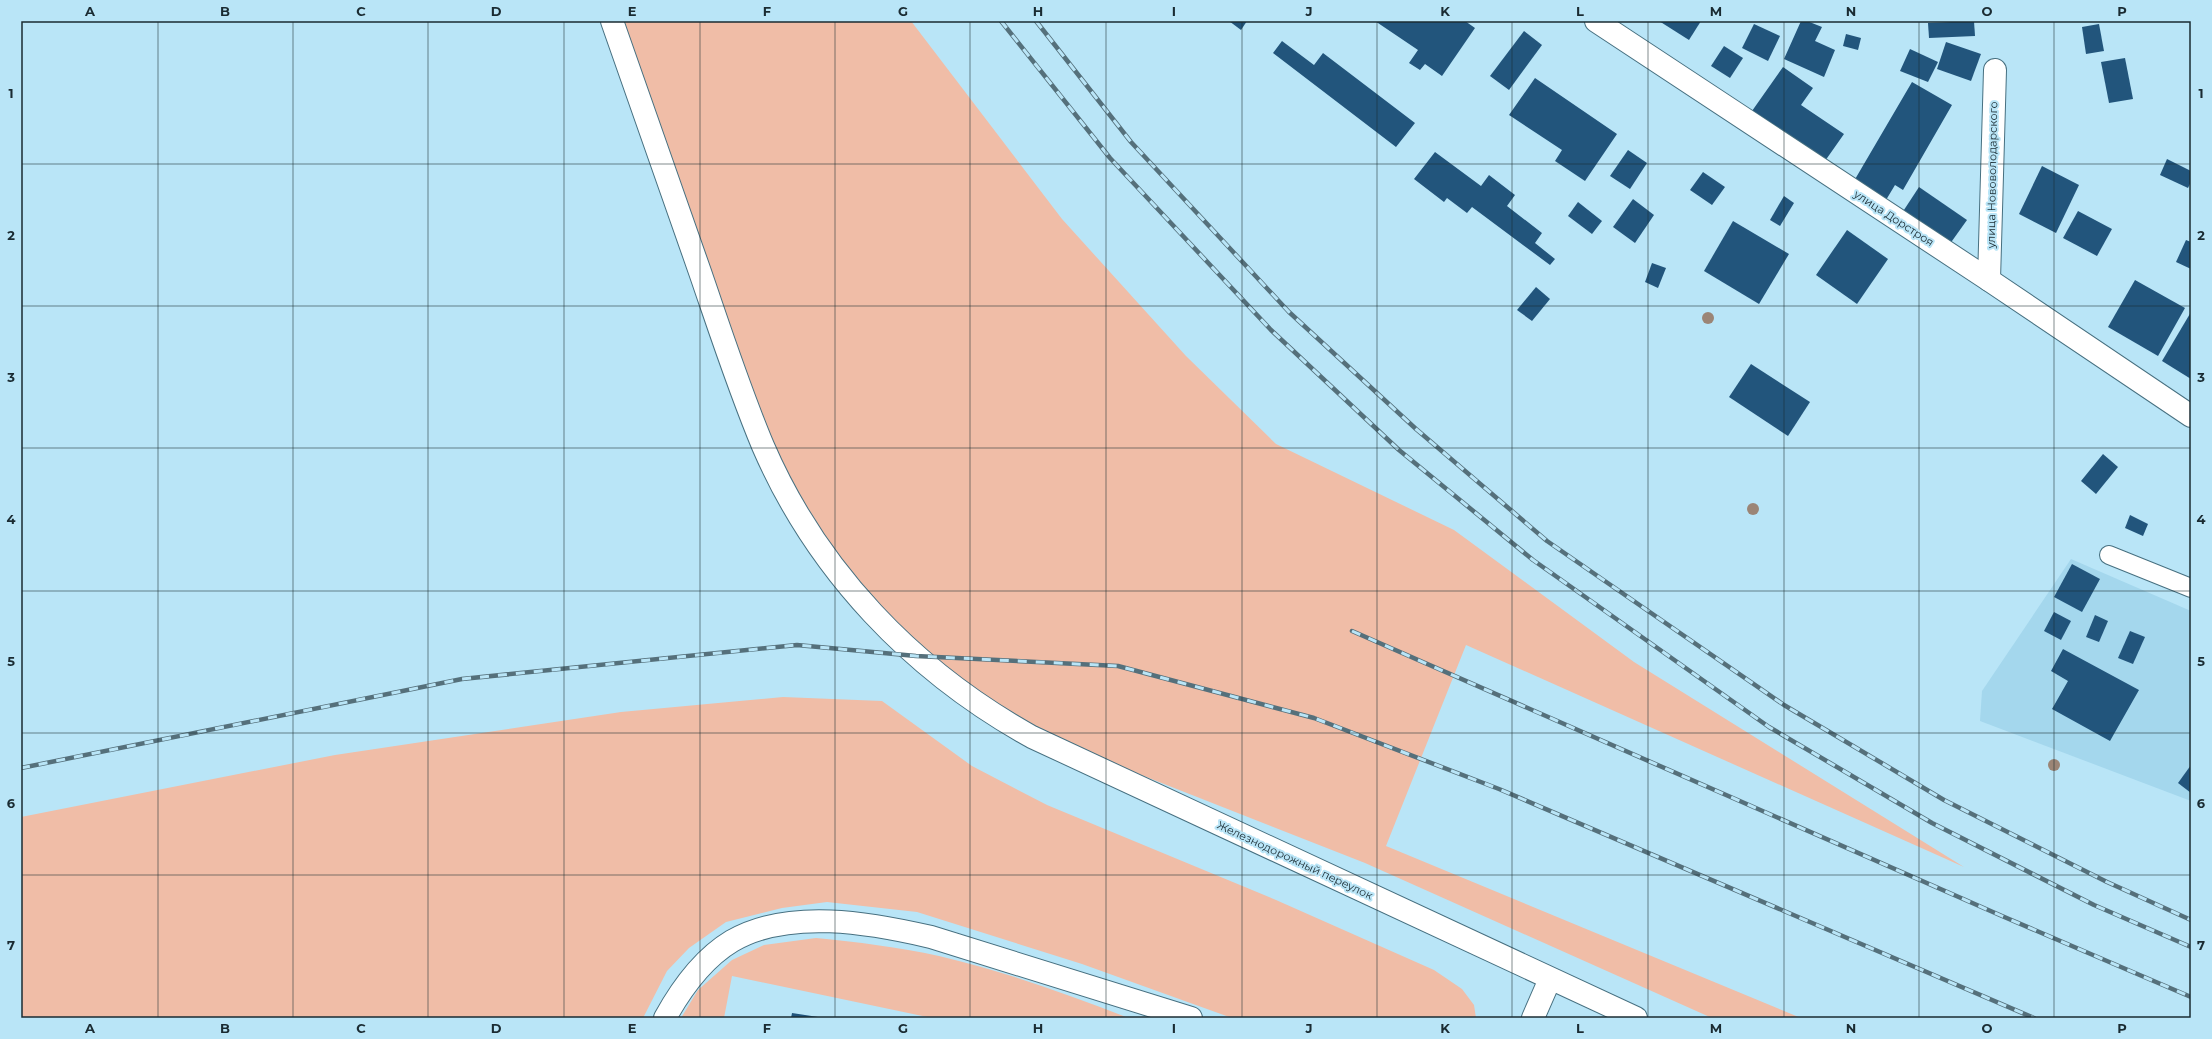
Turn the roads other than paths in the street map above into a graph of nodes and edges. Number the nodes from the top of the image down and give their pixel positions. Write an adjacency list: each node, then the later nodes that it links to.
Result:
1 (612, 21): 8 (street, Железнодорожный переулок)
2 (1596, 21): 4 (street, улица Дорстроя)
3 (1994, 70): 4 (street, улица Нововолодарского)
4 (1989, 280): 5 (street, улица Дорстроя)
5 (2191, 416)
6 (2108, 555): 7 (lane)
7 (2191, 588)
8 (1550, 979): 12 (street); 13 (street, Железнодорожный переулок)
9 (1142, 1011): 10 (street); 11 (street)
10 (665, 1018)
11 (1191, 1018)
12 (1533, 1018)
13 (1636, 1018)

